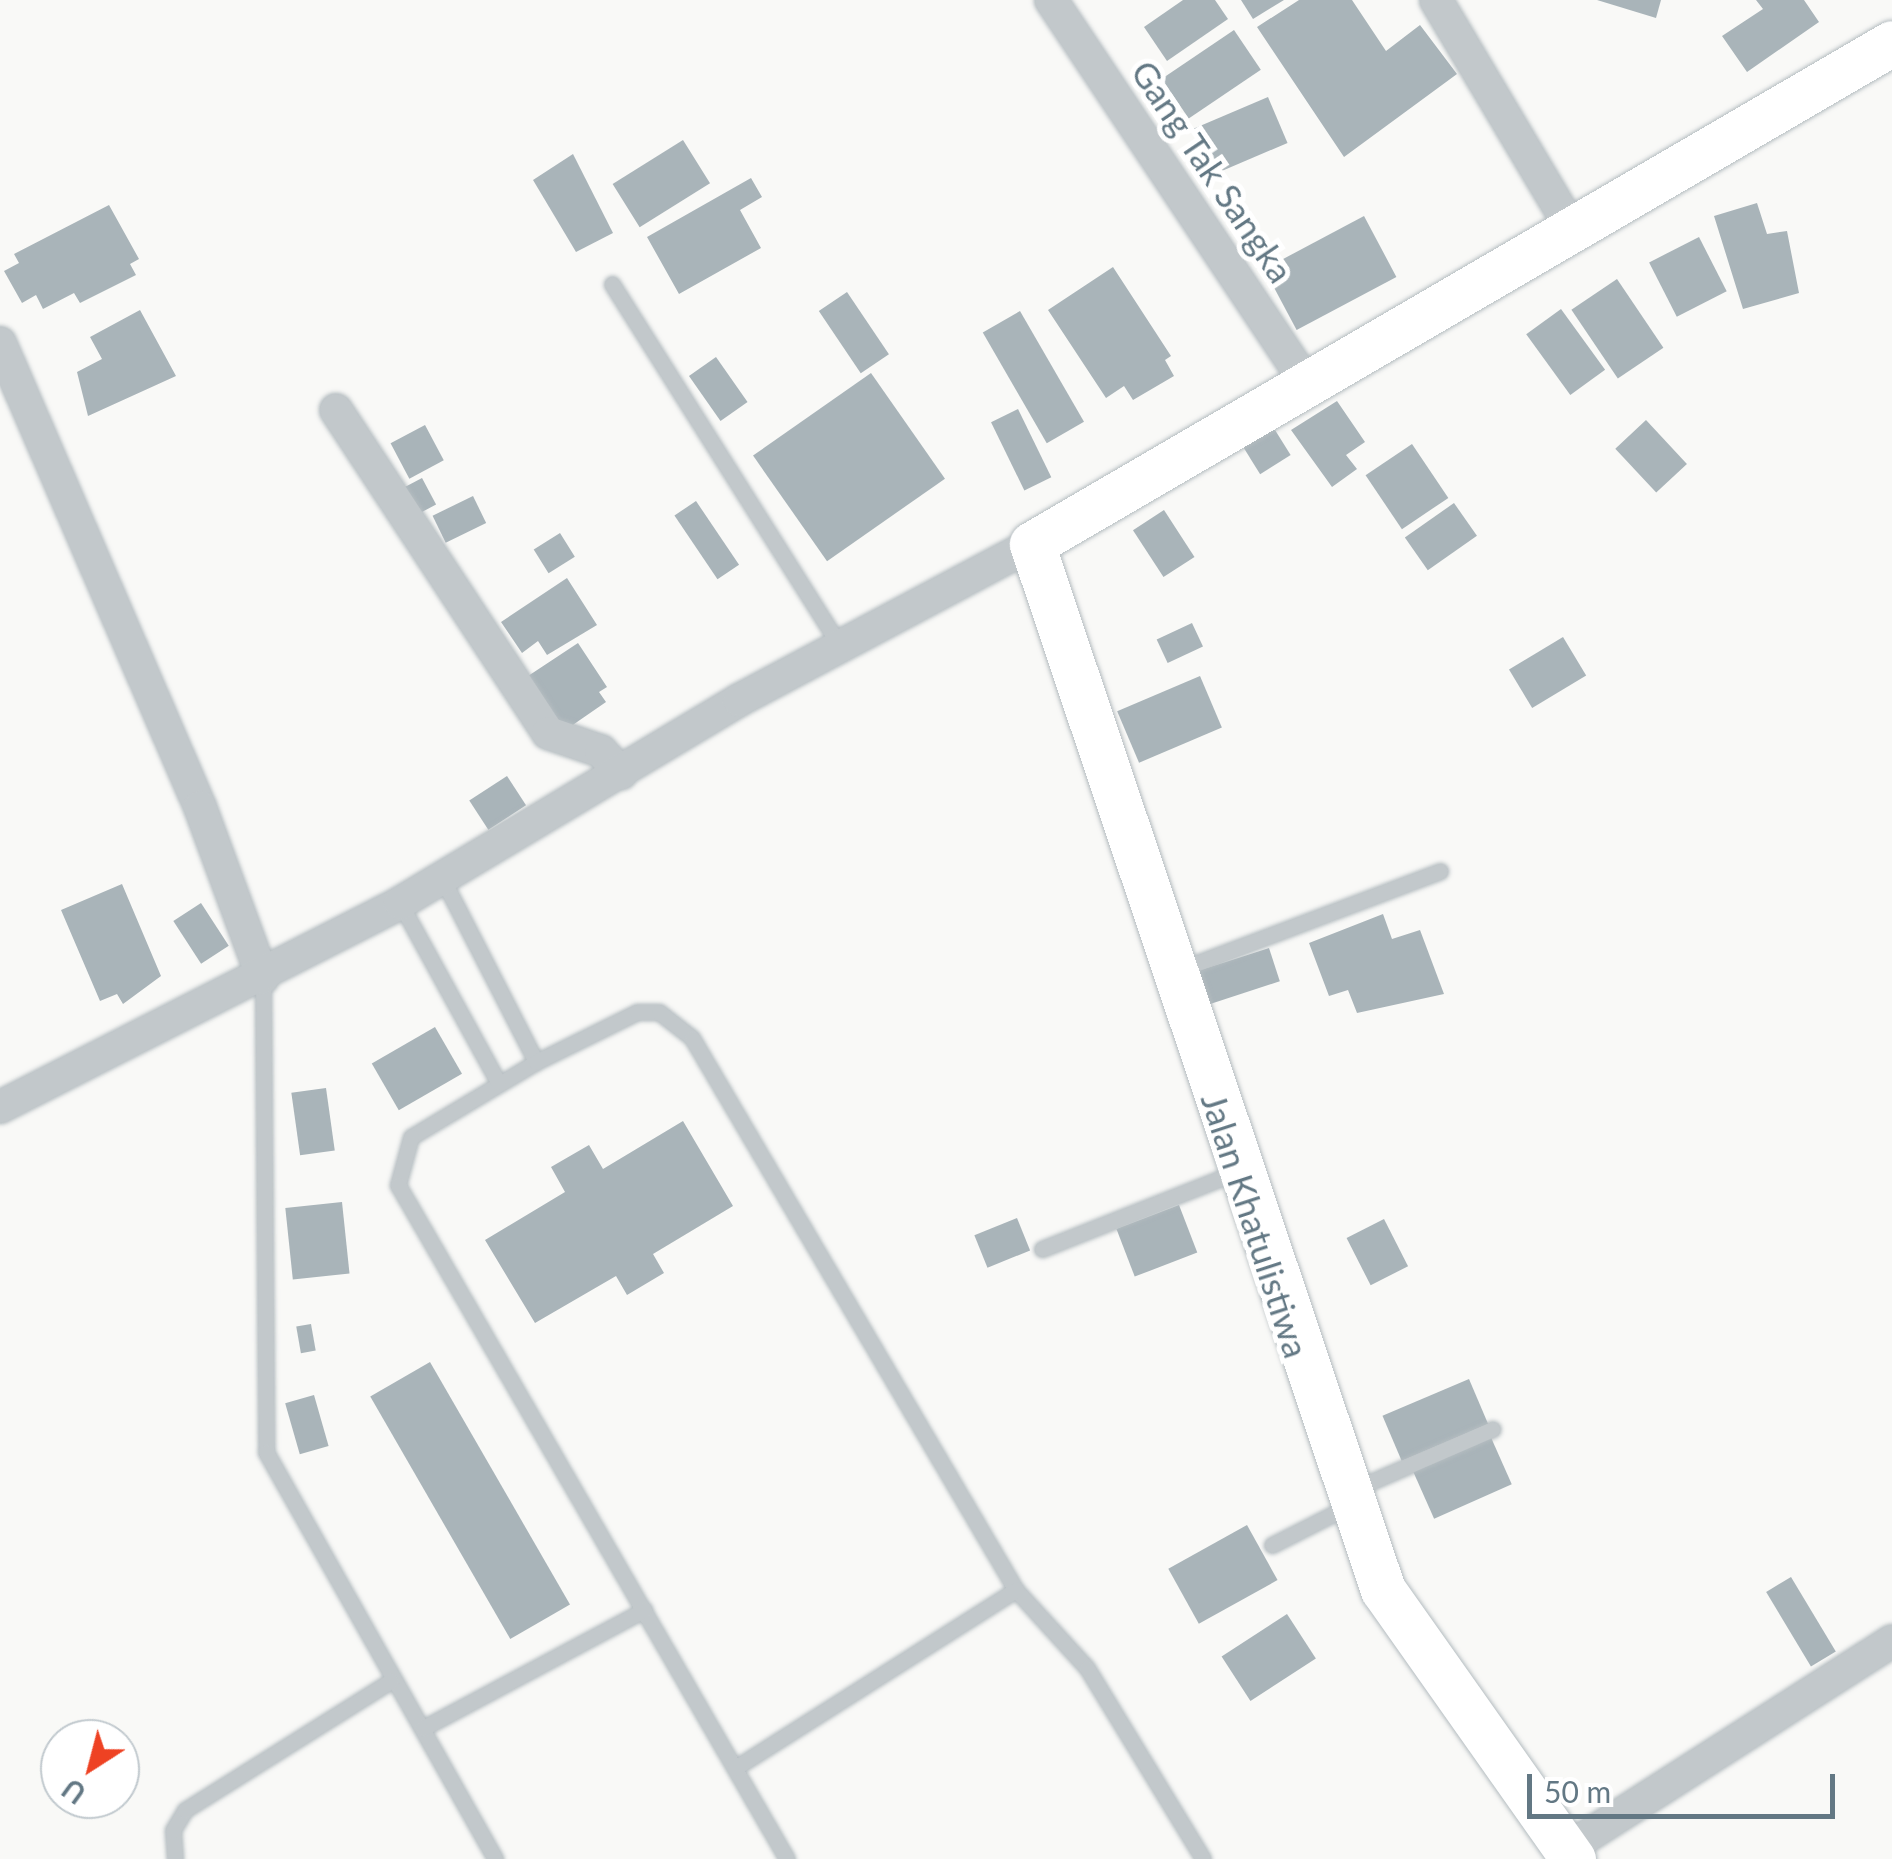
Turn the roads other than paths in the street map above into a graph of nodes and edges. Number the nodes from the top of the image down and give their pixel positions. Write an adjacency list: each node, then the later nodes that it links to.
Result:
1 (1051, 0): 7 (street, Gang Tak Sangka)
2 (1436, 0): 4 (street)
3 (1885, 60): 4 (street)
4 (1573, 231): 7 (street)
5 (612, 284): 10 (lane)
6 (0, 343): 16 (street)
7 (1308, 386): 9 (street)
8 (336, 410): 11 (street)
9 (1032, 544): 10 (street); 15 (street, Jalan Khatulistiwa)
10 (838, 644): 11 (street)
11 (620, 773): 13 (street)
12 (1440, 872): 15 (lane)
13 (442, 878): 14 (street); 17 (lane)
14 (400, 903): 16 (street); 18 (lane)
15 (1172, 972): 20 (street, Jalan Khatulistiwa)
16 (262, 978): 19 (street); 28 (lane)
17 (536, 1062): 18 (lane); 25 (lane)
18 (498, 1082): 26 (lane)
19 (0, 1107)
20 (1239, 1171): 21 (lane); 23 (street, Jalan Khatulistiwa)
21 (1042, 1249)
22 (1493, 1429): 23 (lane)
23 (1349, 1499): 24 (lane); 31 (street, Jalan Khatulistiwa)
24 (1272, 1546)
25 (1016, 1590): 30 (lane); 35 (lane)
26 (644, 1610): 29 (lane); 30 (lane)
27 (1892, 1641): 31 (street)
28 (392, 1681): 29 (lane); 32 (lane)
29 (424, 1728): 33 (lane)
30 (735, 1768): 34 (lane)
31 (1570, 1854)
32 (176, 1859)
33 (495, 1859)
34 (786, 1859)
35 (1203, 1859)

